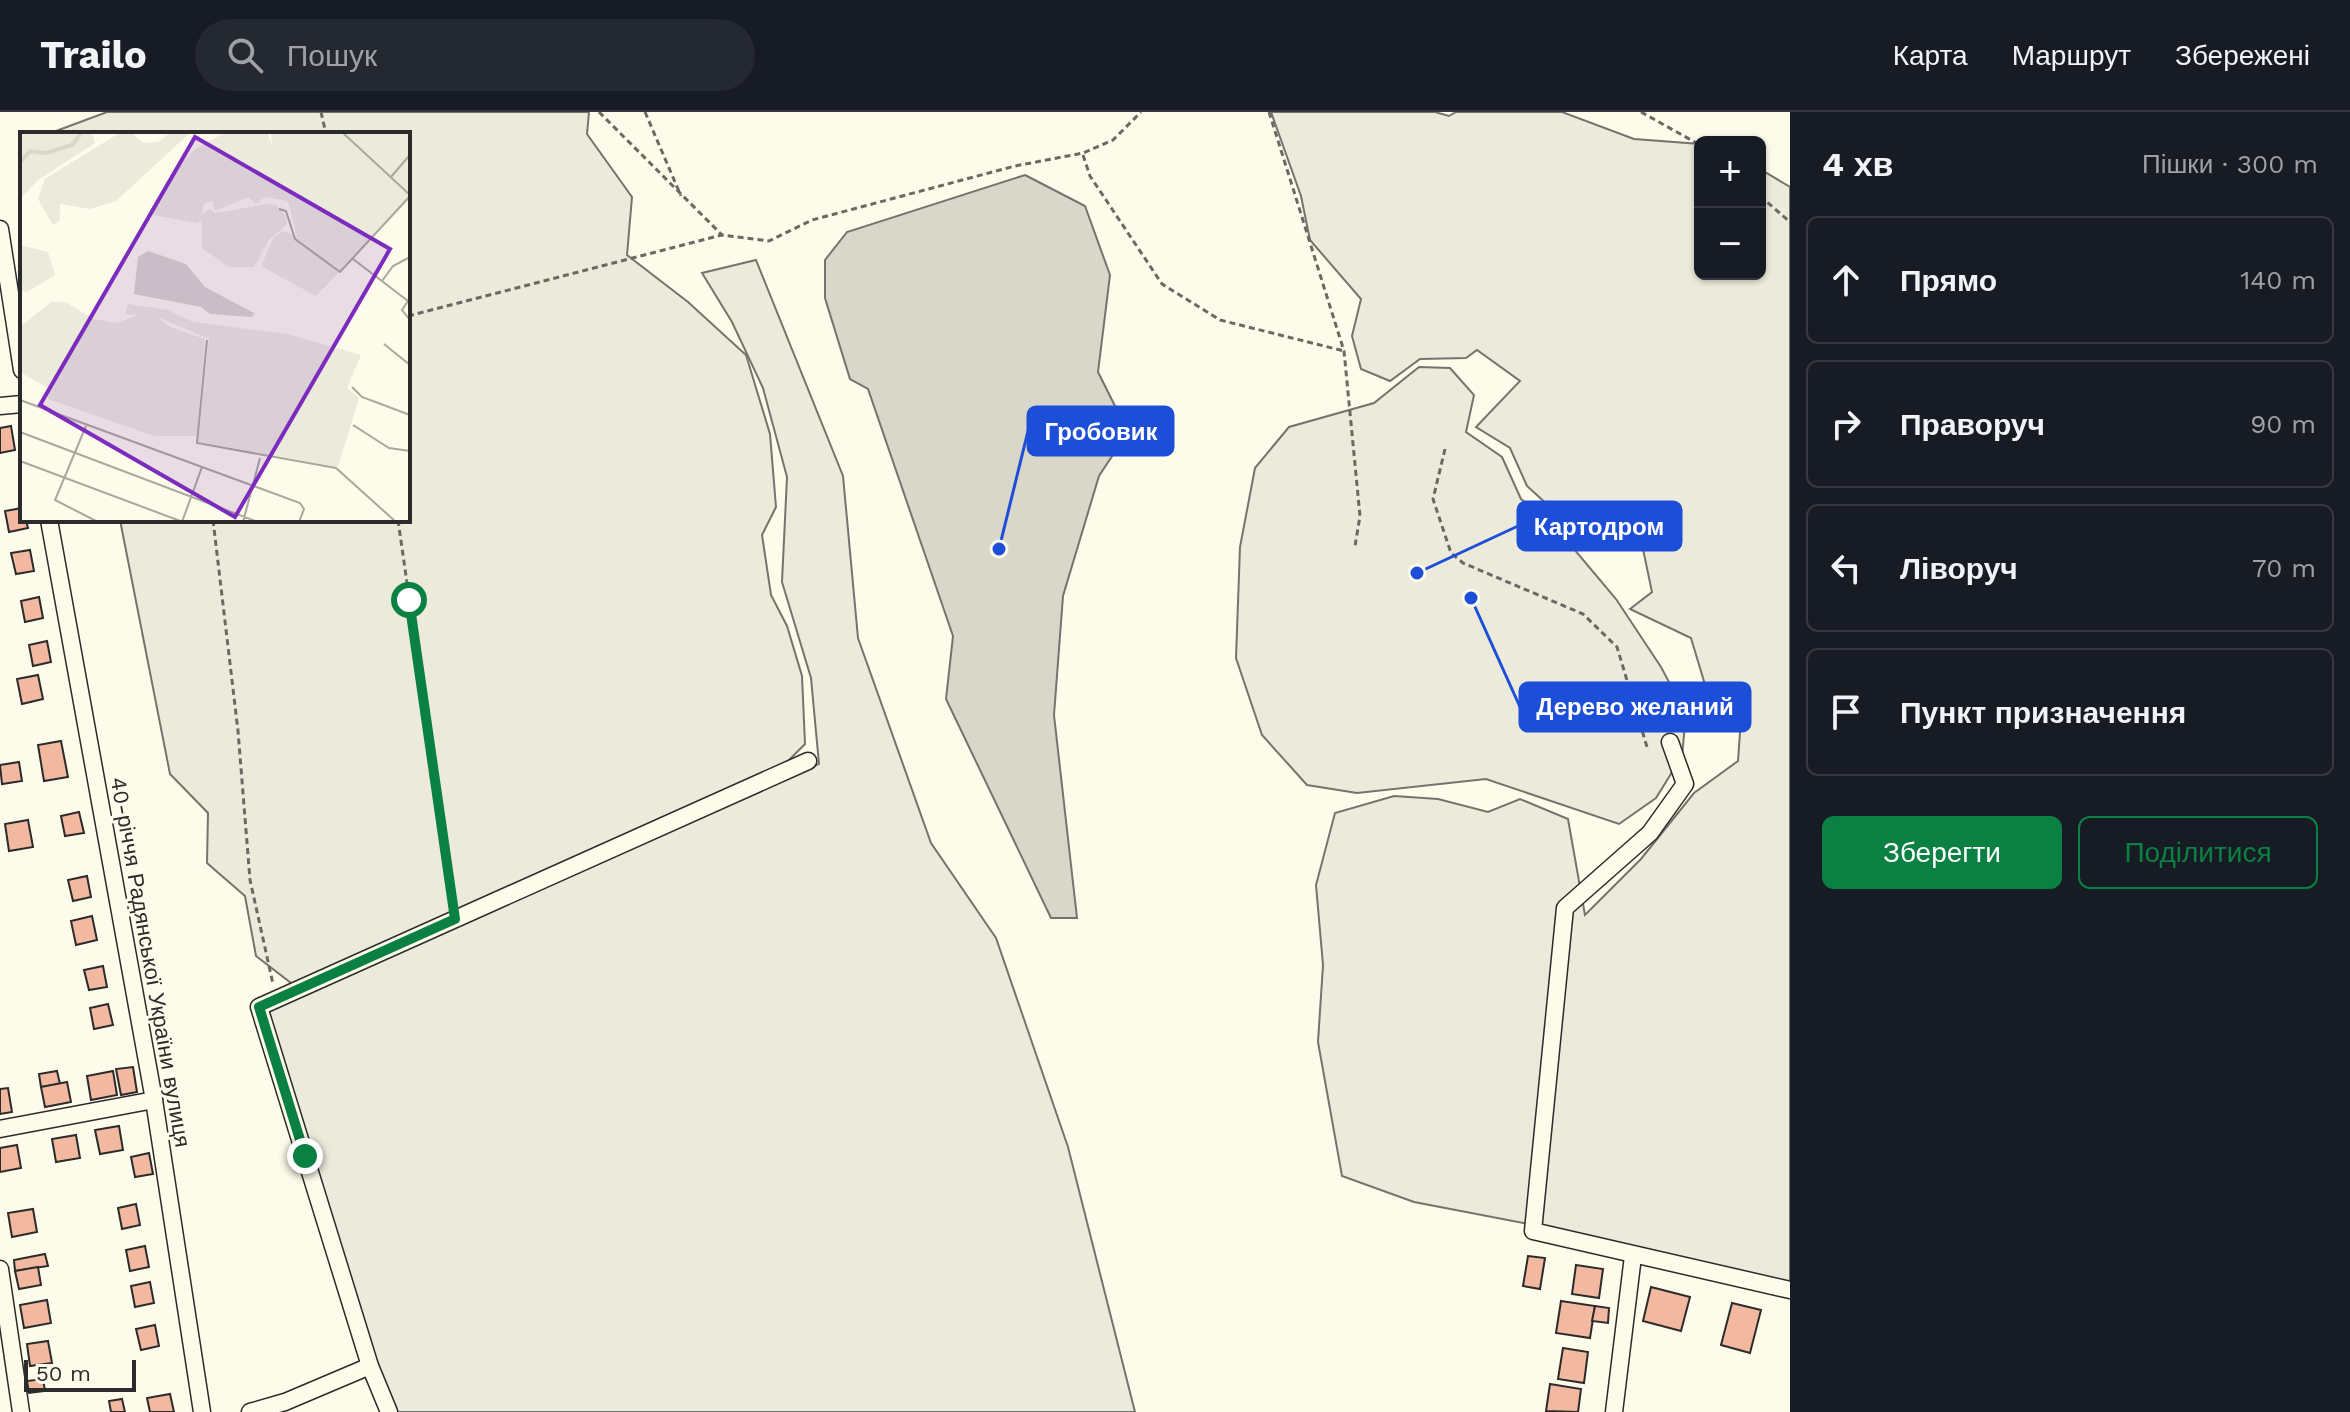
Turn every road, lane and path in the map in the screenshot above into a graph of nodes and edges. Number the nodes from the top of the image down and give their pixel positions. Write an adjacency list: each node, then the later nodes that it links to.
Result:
1 (321, 112): 7 (path)
2 (599, 112): 10 (path)
3 (645, 112): 10 (path)
4 (1141, 112): 9 (path)
5 (1269, 112): 16 (path)
6 (1641, 112): 8 (path)
7 (326, 132)
8 (1694, 142)
9 (1083, 153): 14 (path); 16 (path)
10 (683, 199): 14 (path)
11 (1766, 201): 12 (path)
12 (1790, 222)
13 (0, 229): 17 (street)
14 (722, 235): 15 (path)
15 (410, 315)
16 (1344, 351): 24 (path)
17 (20, 357)
18 (20, 404): 19 (street)
19 (0, 406)
20 (1445, 449): 26 (path)
21 (49, 522): 30 (street, 40-річчя Радянської України вулиця)
22 (213, 522): 29 (path)
23 (398, 522): 28 (path)
24 (1355, 546)
25 (1670, 742): 32 (street)
26 (1647, 747)
27 (808, 761): 28 (street)
28 (455, 919): 29 (street)
29 (276, 1000): 35 (street)
30 (154, 1100): 31 (street); 37 (street, 40-річчя Радянської України вулиця)
31 (0, 1129)
32 (1632, 1260): 34 (street); 40 (street)
33 (0, 1269): 36 (street)
34 (1790, 1290)
35 (370, 1366): 38 (street); 39 (street)
36 (21, 1412)
37 (202, 1412)
38 (250, 1412)
39 (389, 1412)
40 (1614, 1412)

